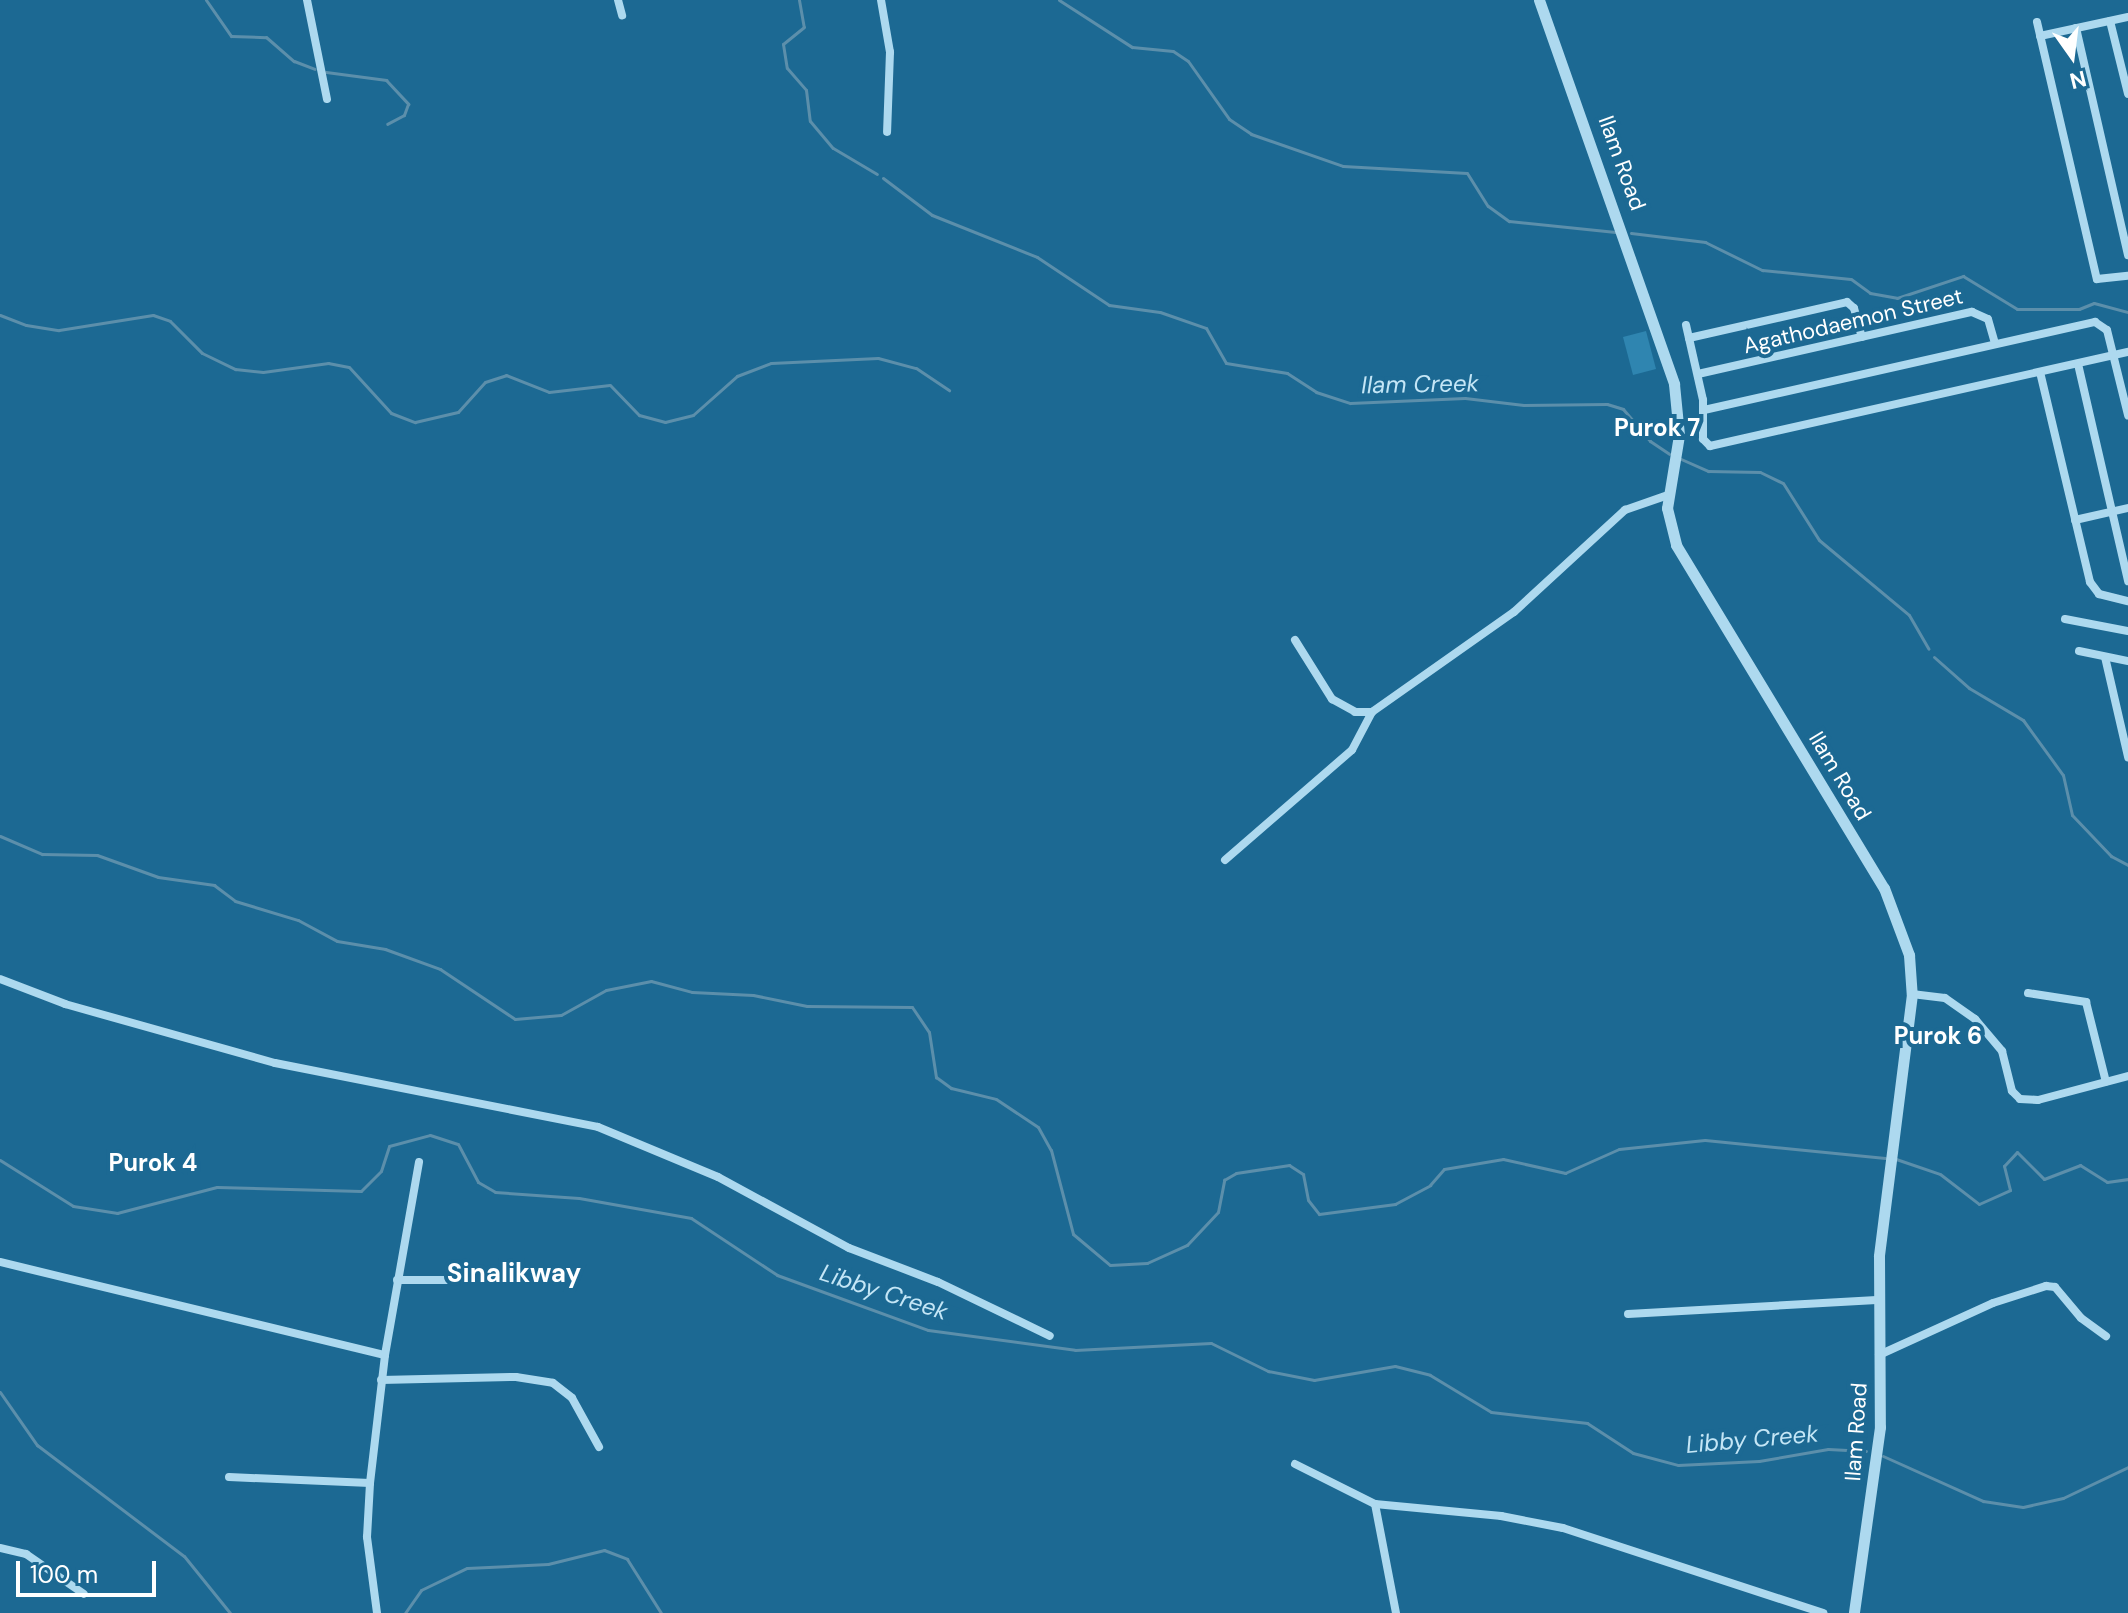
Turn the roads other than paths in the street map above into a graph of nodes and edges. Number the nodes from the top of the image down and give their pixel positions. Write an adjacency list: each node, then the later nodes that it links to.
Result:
1 (307, 0): 12 (street)
2 (618, 0): 5 (street)
3 (881, 0): 13 (street)
4 (1539, 0): 27 (street, Ilam Road)
5 (622, 15)
6 (2128, 17): 7 (street)
7 (2110, 21): 9 (street); 11 (street)
8 (2037, 22): 10 (street)
9 (2076, 28): 10 (street); 14 (street)
10 (2040, 36): 15 (street)
11 (2128, 94)
12 (327, 99)
13 (887, 132)
14 (2128, 255)
15 (2128, 276)
16 (1686, 325): 18 (street)
17 (1862, 337): 18 (street); 19 (street, Agathodaemon Street); 24 (street, Agathodaemon Street)
18 (1689, 338): 24 (street)
19 (1995, 344): 21 (street); 25 (street)
20 (2128, 352): 21 (street)
21 (2114, 355): 22 (street); 26 (street)
22 (2078, 364): 23 (street); 29 (street)
23 (2040, 372): 25 (street); 30 (street)
24 (1698, 374): 25 (street)
25 (1704, 410)
26 (2128, 415)
27 (1668, 495): 39 (street); 44 (street, Ilam Road)
28 (2128, 508): 29 (street)
29 (2113, 511): 30 (street); 31 (street)
30 (2075, 520): 32 (street)
31 (2128, 581)
32 (2128, 601)
33 (2065, 619): 34 (street)
34 (2128, 631)
35 (1295, 640): 39 (street)
36 (2079, 651): 37 (street)
37 (2105, 657): 38 (street); 40 (street)
38 (2128, 661)
39 (1372, 712): 41 (street)
40 (2128, 757)
41 (1225, 860)
42 (0, 979): 53 (street)
43 (2028, 993): 46 (street)
44 (1912, 994): 46 (street); 51 (street, Ilam Road)
45 (2128, 1076): 46 (street)
46 (2106, 1082)
47 (419, 1162): 49 (street)
48 (0, 1262): 55 (street)
49 (397, 1280): 50 (street); 55 (street)
50 (460, 1280)
51 (1877, 1300): 52 (street); 56 (street, Ilam Road)
52 (1628, 1314)
53 (1050, 1336)
54 (2106, 1336): 56 (street)
55 (385, 1355): 57 (street)
56 (1879, 1355): 68 (street, Ilam Road)
57 (381, 1380): 58 (street); 61 (street)
58 (599, 1447)
59 (1295, 1464): 62 (street)
60 (229, 1477): 61 (street)
61 (370, 1483): 65 (street)
62 (1375, 1504): 66 (street); 67 (street)
63 (0, 1548): 64 (street)
64 (84, 1594)
65 (377, 1613)
66 (1396, 1613)
67 (1823, 1613)
68 (1854, 1613)

